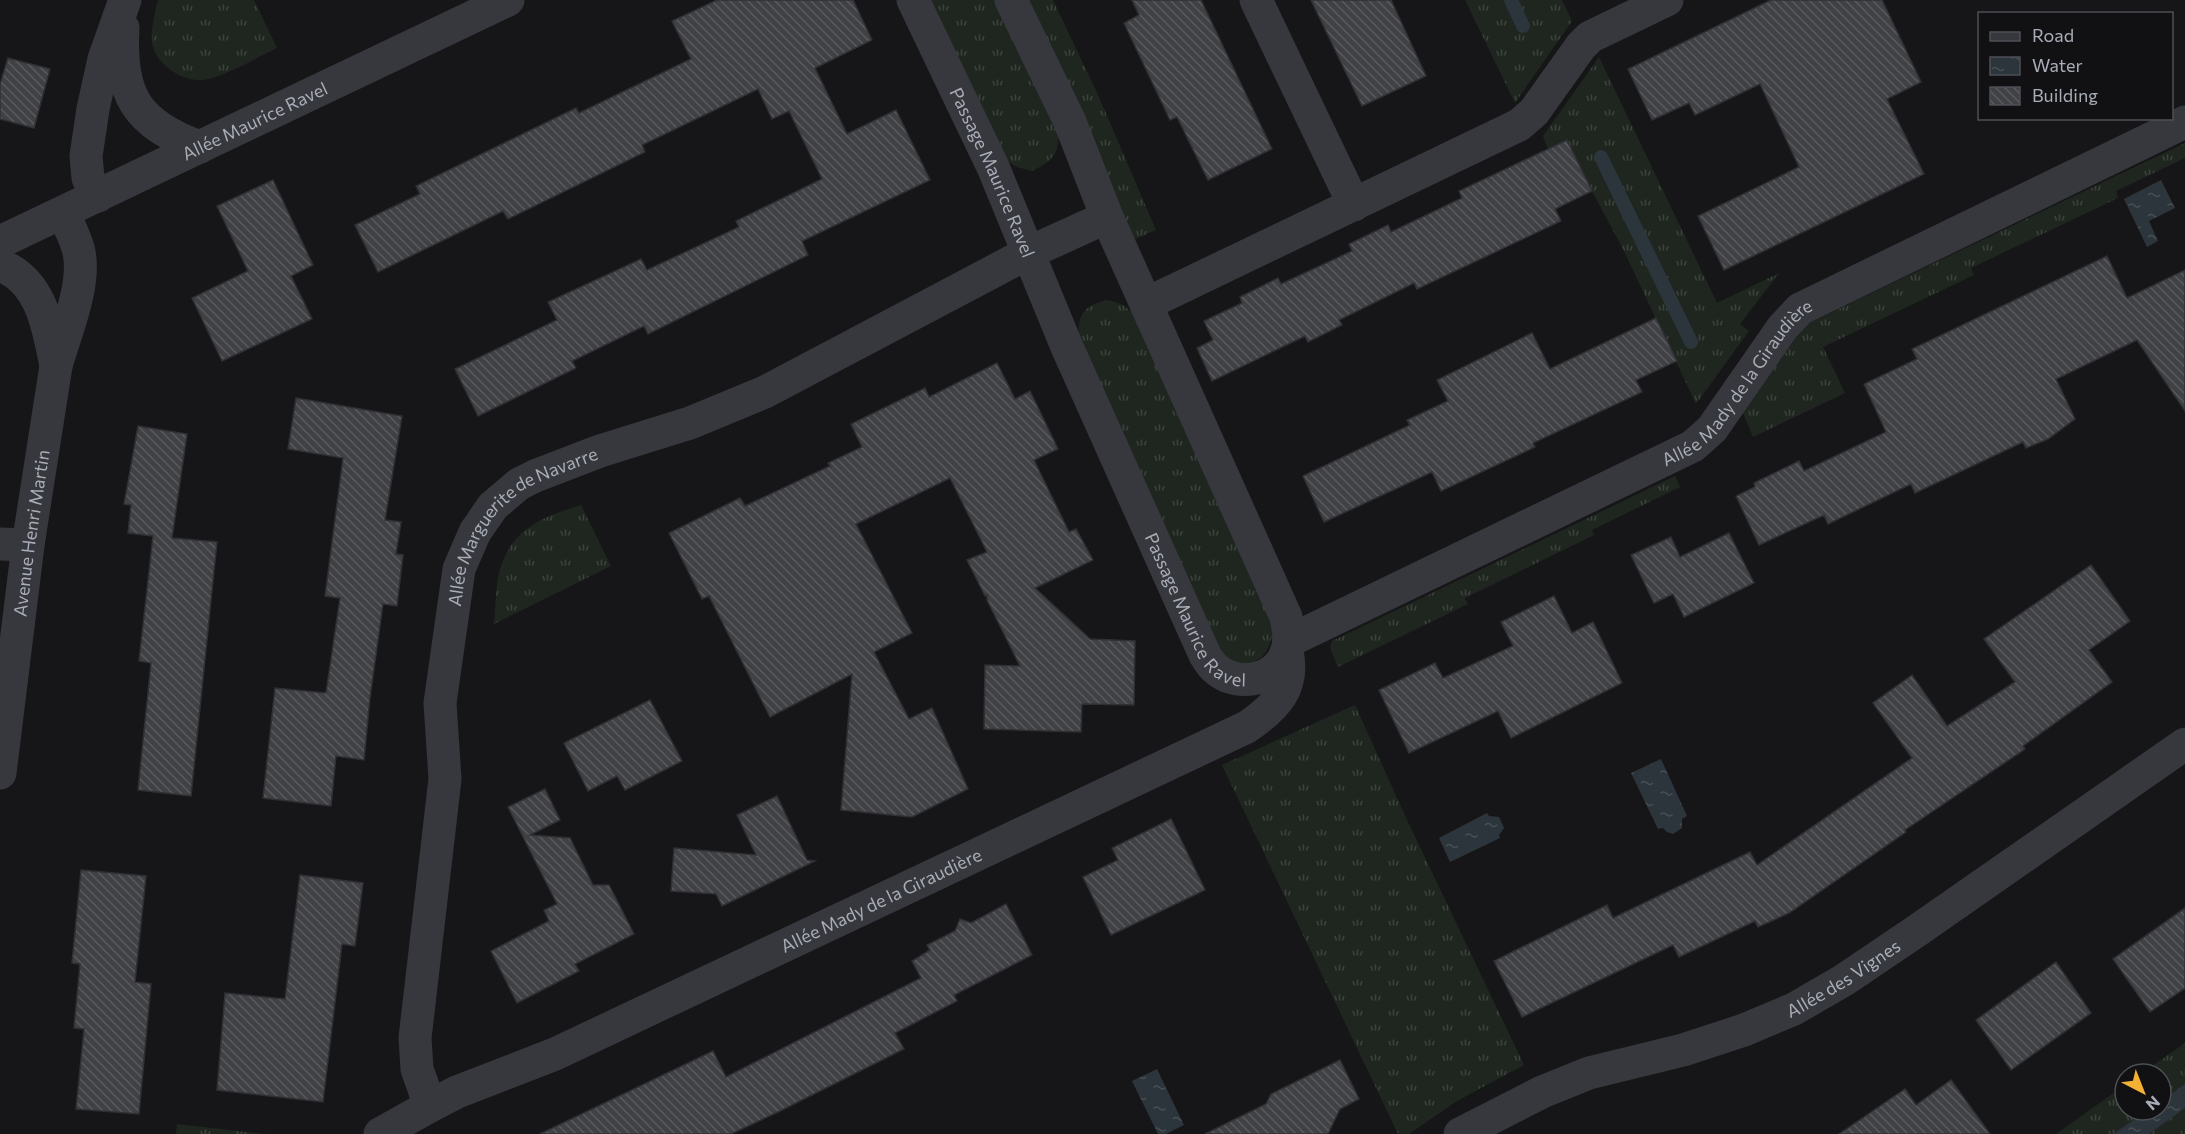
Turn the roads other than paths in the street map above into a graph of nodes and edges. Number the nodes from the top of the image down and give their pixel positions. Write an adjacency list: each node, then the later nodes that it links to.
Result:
1 (125, 0): 8 (street); 9 (street)
2 (508, 0): 8 (street, Allée Maurice Ravel)
3 (913, 0): 14 (street, Passage Maurice Ravel)
4 (1011, 0): 12 (street)
5 (1256, 0): 10 (street)
6 (1667, 0): 10 (street)
7 (2185, 122): 19 (street, Allée Mady de la Giraudière)
8 (200, 147): 9 (street, Allée Maurice Ravel)
9 (98, 196): 11 (street, Allée Maurice Ravel)
10 (1354, 205): 16 (street)
11 (63, 213): 13 (street, Allée Maurice Ravel); 17 (street, Avenue Henri Martin)
12 (1107, 217): 14 (street, Allée Marguerite de Navarre); 16 (street)
13 (0, 242)
14 (1028, 253): 19 (street, Passage Maurice Ravel); 22 (street, Allée Marguerite de Navarre)
15 (0, 265): 17 (street, Avenue Henri Martin)
16 (1146, 304): 19 (street)
17 (56, 366): 18 (street, Avenue Henri Martin)
18 (14, 545): 21 (street, Avenue Henri Martin)
19 (1288, 646): 22 (street, Allée Mady de la Giraudière)
20 (2185, 744): 24 (street, Allée des Vignes)
21 (0, 773)
22 (430, 1106): 23 (street)
23 (380, 1134)
24 (1460, 1134)

